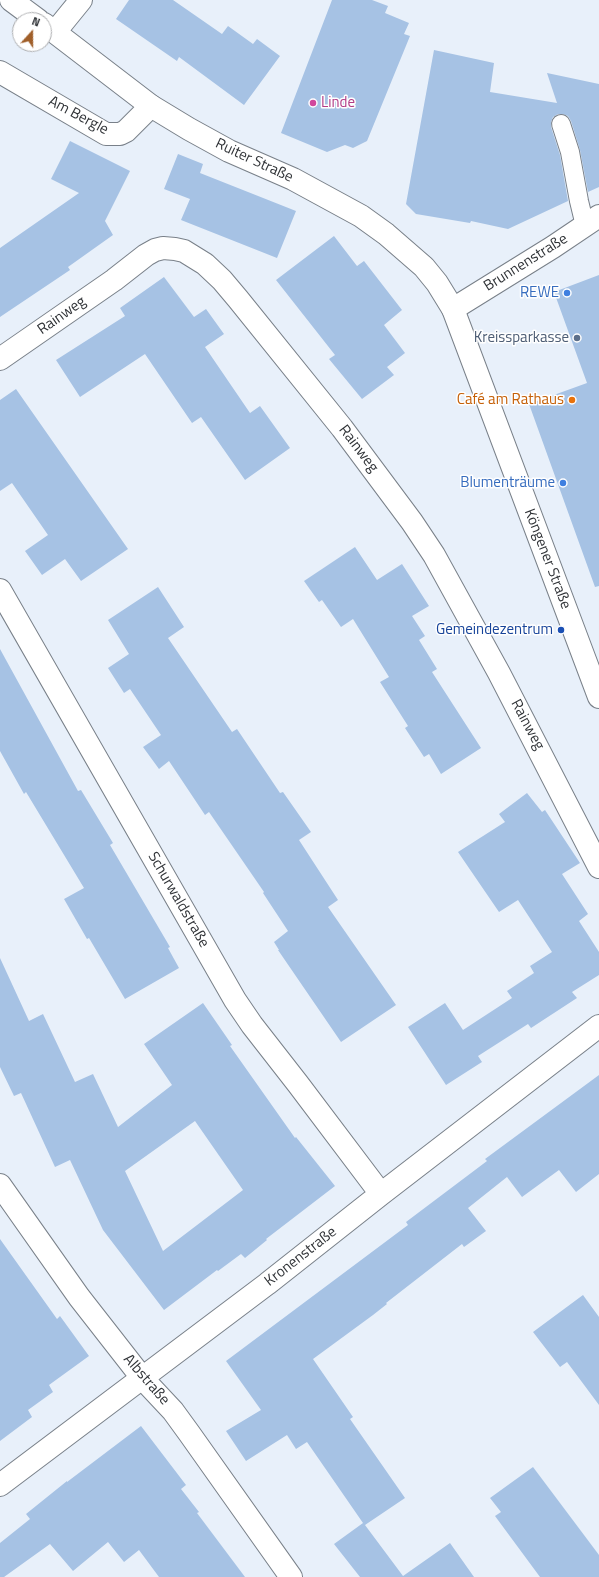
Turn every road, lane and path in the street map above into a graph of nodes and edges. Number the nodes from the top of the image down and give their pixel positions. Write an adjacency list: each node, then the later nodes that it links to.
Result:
1 (11, 0): 3 (street, Ruiter Straße)
2 (81, 0): 4 (street)
3 (27, 12)
4 (52, 22)
5 (52, 31): 7 (street, Ruiter Straße)
6 (0, 72): 7 (street, Am Bergle)
7 (151, 106): 10 (street, Ruiter Straße)
8 (561, 124): 9 (lane)
9 (592, 221): 10 (street, Brunnenstraße)
10 (453, 309): 13 (street, Köngener Straße)
11 (0, 359): 14 (street, Rainweg)
12 (0, 590): 17 (street, Schurwaldstraße)
13 (599, 697)
14 (599, 867)
15 (599, 1026): 17 (street, Kronenstraße)
16 (0, 1185): 18 (street, Albstraße)
17 (381, 1194): 18 (street, Kronenstraße)
18 (143, 1378): 19 (street, Kronenstraße); 20 (street, Albstraße)
19 (0, 1485)
20 (291, 1577)

